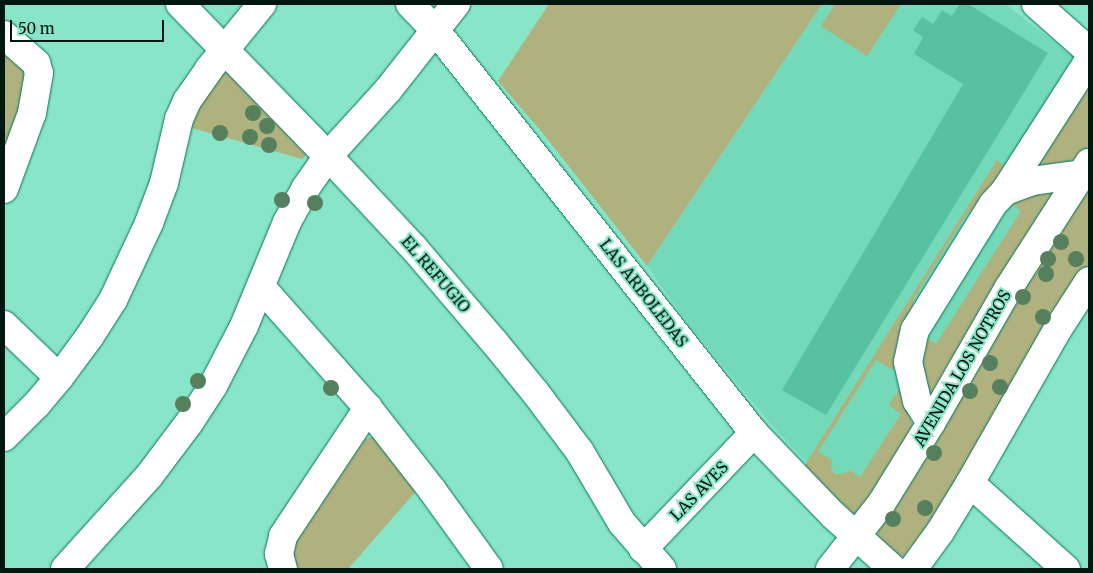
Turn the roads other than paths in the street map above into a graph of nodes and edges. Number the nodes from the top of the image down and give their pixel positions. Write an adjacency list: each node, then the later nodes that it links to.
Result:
1 (180, 4): 8 (street, EL REFUGIO)
2 (262, 4): 8 (street)
3 (410, 4): 6 (street, LAS ARBOLEDAS)
4 (456, 4): 6 (street)
5 (1036, 4): 9 (street)
6 (436, 31): 11 (street); 21 (street, LAS ARBOLEDAS)
7 (4, 35): 13 (street)
8 (225, 49): 11 (street, EL REFUGIO); 18 (street)
9 (1089, 51)
10 (1089, 60): 14 (street)
11 (328, 156): 16 (street); 25 (street, EL REFUGIO)
12 (1086, 169): 14 (street); 20 (street, AVENIDA LOS NOTROS)
13 (4, 189)
14 (1005, 191): 20 (street)
15 (1089, 281): 23 (street)
16 (261, 287): 19 (street); 26 (street)
17 (4, 325): 18 (street)
18 (59, 378): 22 (street)
19 (368, 408): 27 (street); 28 (street)
20 (931, 424): 24 (street, AVENIDA LOS NOTROS)
21 (754, 433): 24 (street, LAS ARBOLEDAS); 25 (street, LAS AVES)
22 (4, 437)
23 (970, 483): 32 (street); 33 (street)
24 (856, 538): 30 (street, AVENIDA LOS NOTROS); 31 (street, LAS ARBOLEDAS)
25 (643, 549): 29 (street, EL REFUGIO)
26 (65, 569)
27 (283, 569)
28 (489, 569)
29 (662, 569)
30 (830, 569)
31 (893, 569)
32 (913, 569)
33 (1066, 569)

